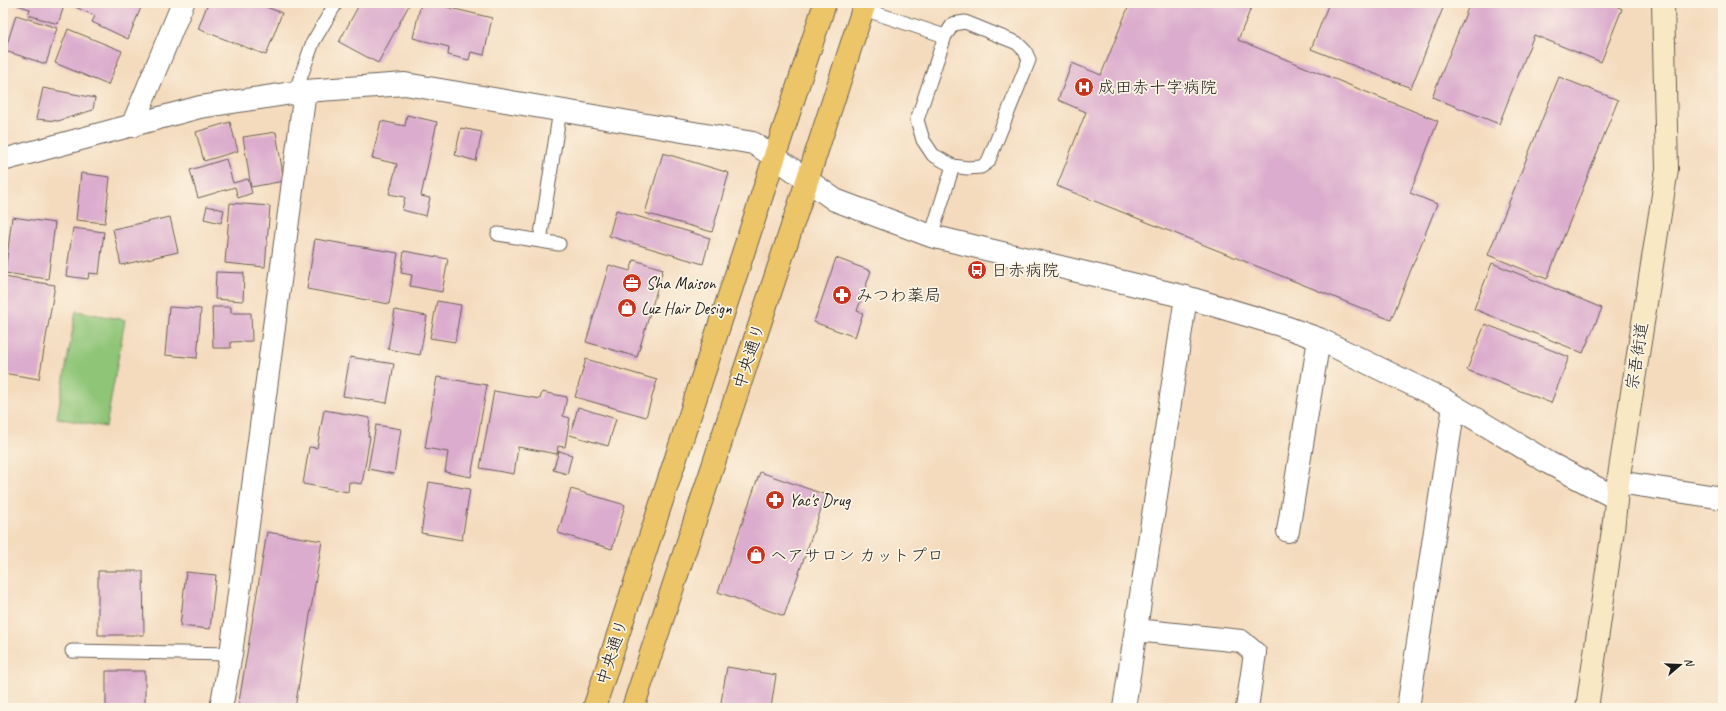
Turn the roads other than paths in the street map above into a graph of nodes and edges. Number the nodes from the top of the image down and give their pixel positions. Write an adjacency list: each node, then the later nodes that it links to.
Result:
1 (183, 3): 9 (street)
2 (336, 3): 7 (lane)
3 (825, 3): 10 (highway, 中央通り)
4 (1663, 3): 21 (street, 宗吾街道)
5 (864, 6): 6 (lane); 13 (highway, 中央通り)
6 (945, 36): 12 (lane); 12 (lane)
7 (300, 92): 8 (street); 9 (street); 26 (street)
8 (560, 110): 10 (street); 16 (lane)
9 (132, 126): 11 (street)
10 (775, 157): 13 (street); 28 (highway, 中央通り)
11 (3, 160)
12 (953, 166): 15 (lane)
13 (808, 181): 15 (street); 29 (highway, 中央通り)
14 (498, 234): 16 (lane)
15 (931, 236): 18 (street)
16 (540, 241): 17 (lane)
17 (559, 244)
18 (1186, 297): 19 (street); 24 (street)
19 (1319, 339): 20 (street); 23 (street)
20 (1454, 406): 21 (street); 32 (street)
21 (1617, 490): 22 (street); 33 (street, 宗吾街道)
22 (1723, 498)
23 (1288, 531)
24 (1136, 630): 30 (street); 31 (street)
25 (72, 651): 26 (lane)
26 (231, 654): 27 (street)
27 (221, 708)
28 (594, 708)
29 (633, 708)
30 (1124, 708)
31 (1247, 708)
32 (1408, 708)
33 (1588, 708)

